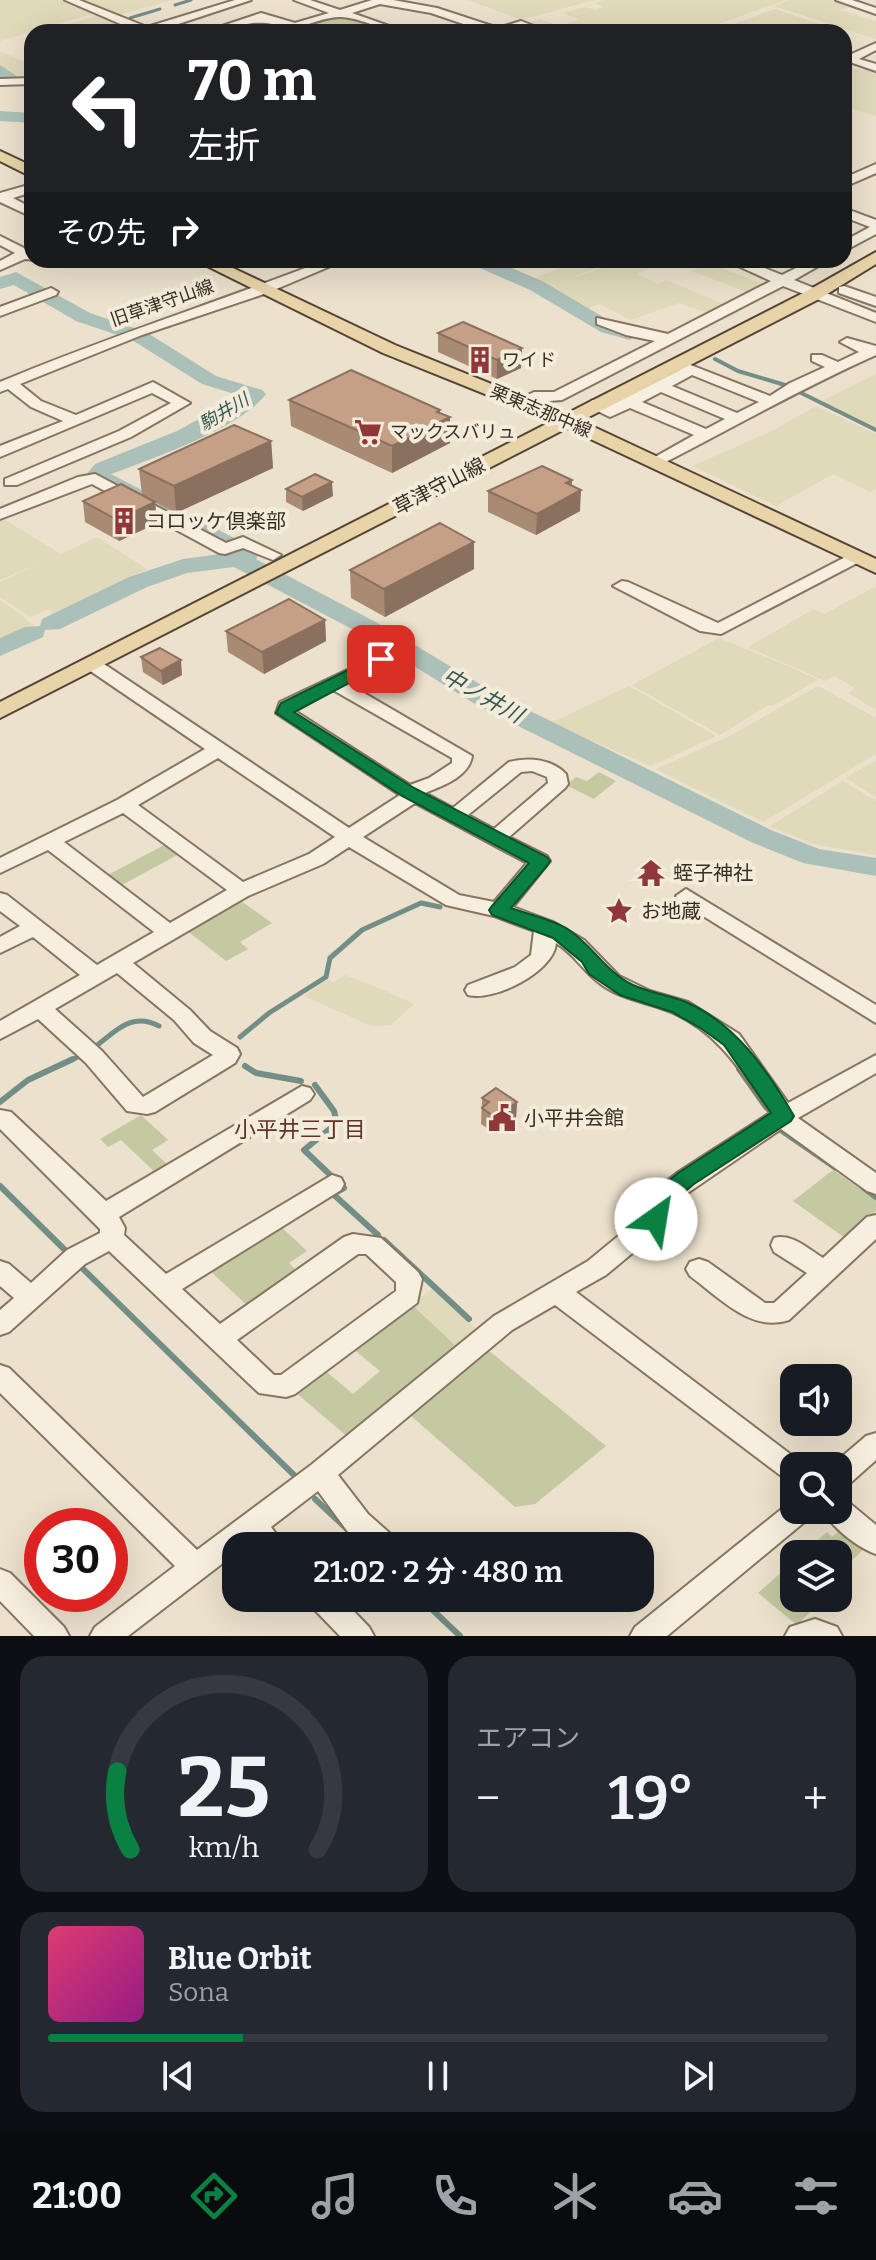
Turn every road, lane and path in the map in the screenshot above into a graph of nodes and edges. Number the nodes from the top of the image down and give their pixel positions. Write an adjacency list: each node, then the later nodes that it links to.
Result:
1 (70, 0): 13 (street)
2 (216, 0): 7 (street)
3 (246, 0): 7 (street)
4 (299, 0): 10 (street)
5 (382, 0): 10 (street); 19 (street)
6 (841, 0): 9 (street)
7 (230, 5): 11 (street); 12 (street)
8 (178, 11): 11 (street)
9 (876, 11)
10 (337, 14): 17 (street); 18 (street)
11 (193, 16): 14 (street)
12 (261, 16): 15 (street); 16 (street)
13 (130, 24)
14 (169, 24)
15 (235, 24)
16 (284, 24)
17 (303, 24)
18 (371, 24)
19 (474, 24)
20 (876, 46): 21 (street)
21 (852, 58)
22 (852, 60): 24 (street)
23 (876, 60): 24 (street)
24 (859, 63): 25 (street); 26 (street)
25 (852, 64)
26 (876, 68)
27 (24, 81): 28 (street)
28 (0, 82)
29 (0, 155): 30 (main road)
30 (24, 168)
31 (876, 168): 32 (street)
32 (852, 179)
33 (24, 190): 34 (street)
34 (1, 197): 35 (street)
35 (24, 209)
36 (852, 214): 37 (street)
37 (876, 224): 39 (street)
38 (0, 240): 41 (street)
39 (852, 241)
40 (876, 243): 43 (main road, 草津守山線)
41 (24, 252)
42 (24, 257): 45 (street)
43 (852, 257)
44 (876, 257): 46 (main road, 草津守山線)
45 (0, 266)
46 (852, 267)
47 (219, 268): 54 (main road, 栗東志那中線)
48 (318, 268): 54 (street, 旧草津守山線)
49 (750, 268): 53 (street)
50 (816, 268): 53 (street)
51 (834, 268): 53 (main road, 草津守山線)
52 (850, 268): 53 (main road, 草津守山線)
53 (799, 289): 57 (street); 60 (street); 64 (main road, 草津守山線); 72 (main road, 草津守山線)
54 (262, 290): 66 (street, 旧草津守山線); 68 (main road, 栗東志那中線)
55 (844, 290): 57 (street)
56 (51, 292): 58 (street)
57 (873, 310)
58 (0, 312)
59 (602, 321): 60 (street)
60 (671, 339): 68 (street)
61 (847, 342): 62 (street)
62 (874, 351): 65 (street)
63 (817, 358): 65 (street)
64 (685, 367): 67 (street); 70 (street); 71 (main road, 草津守山線)
65 (840, 368): 70 (street)
66 (5, 385): 74 (street)
67 (660, 386): 69 (street); 73 (street)
68 (522, 402): 72 (main road, 栗東志那中線)
69 (630, 402): 71 (street); 75 (street)
70 (771, 402): 73 (street)
71 (593, 405): 72 (main road, 草津守山線)
72 (557, 417): 77 (main road, 栗東志那中線); 82 (main road, 草津守山線)
73 (740, 420): 75 (street)
74 (76, 421): 76 (street); 78 (street)
75 (708, 436): 77 (street)
76 (0, 452)
77 (654, 462): 81 (main road, 栗東志那中線)
78 (5, 479): 79 (street)
79 (30, 495)
80 (1, 514): 82 (street)
81 (855, 557): 83 (main road, 栗東志那中線); 84 (street)
82 (264, 566): 86 (main road, 草津守山線); 88 (main road, 草津守山線)
83 (876, 567)
84 (622, 586)
85 (381, 659): 87 (street)
86 (92, 664): 89 (main road, 草津守山線); 90 (street)
87 (333, 683): 91 (street); 91 (street)
88 (0, 693)
89 (0, 711)
90 (220, 749): 92 (street); 95 (street)
91 (411, 794): 93 (street); 95 (street)
92 (124, 804): 96 (street); 98 (street)
93 (455, 816): 94 (street); 94 (street)
94 (495, 838): 101 (street)
95 (351, 839): 98 (street); 101 (street)
96 (50, 841): 97 (street); 104 (street)
97 (0, 866)
98 (241, 891): 104 (street)
99 (686, 896): 110 (street)
100 (0, 900): 102 (street)
101 (499, 910): 103 (street)
102 (35, 927): 105 (street); 107 (street)
103 (545, 927): 108 (street); 114 (street)
104 (167, 932): 106 (street)
105 (0, 946)
106 (117, 961): 107 (street); 109 (street)
107 (94, 974): 109 (street)
108 (476, 990)
109 (39, 1007): 111 (street)
110 (876, 1015)
111 (0, 1031)
112 (876, 1063): 114 (street)
113 (302, 1094): 119 (street)
114 (783, 1116): 117 (street); 125 (street)
115 (3, 1118): 119 (street)
116 (332, 1184): 124 (street)
117 (876, 1185)
118 (876, 1224): 123 (street)
119 (108, 1226): 124 (street); 126 (street)
120 (783, 1245): 123 (street)
121 (699, 1269): 123 (street)
122 (0, 1271): 126 (street)
123 (824, 1271)
124 (165, 1287): 128 (street)
125 (557, 1292): 131 (street); 133 (street)
126 (30, 1297): 127 (street)
127 (0, 1325)
128 (219, 1339): 128 (street)
129 (0, 1376): 140 (street)
130 (876, 1444): 132 (street)
131 (780, 1459)
132 (852, 1465)
133 (321, 1473): 136 (street); 138 (street)
134 (852, 1522): 139 (street)
135 (782, 1524): 143 (street)
136 (251, 1526): 137 (street); 140 (street)
137 (257, 1532)
138 (368, 1532)
139 (876, 1542)
140 (195, 1567): 145 (street)
141 (0, 1582): 144 (street)
142 (336, 1612): 146 (street)
143 (657, 1633)
144 (54, 1636)
145 (105, 1636)
146 (359, 1636)
147 (800, 1636): 148 (street)
148 (827, 1636)

